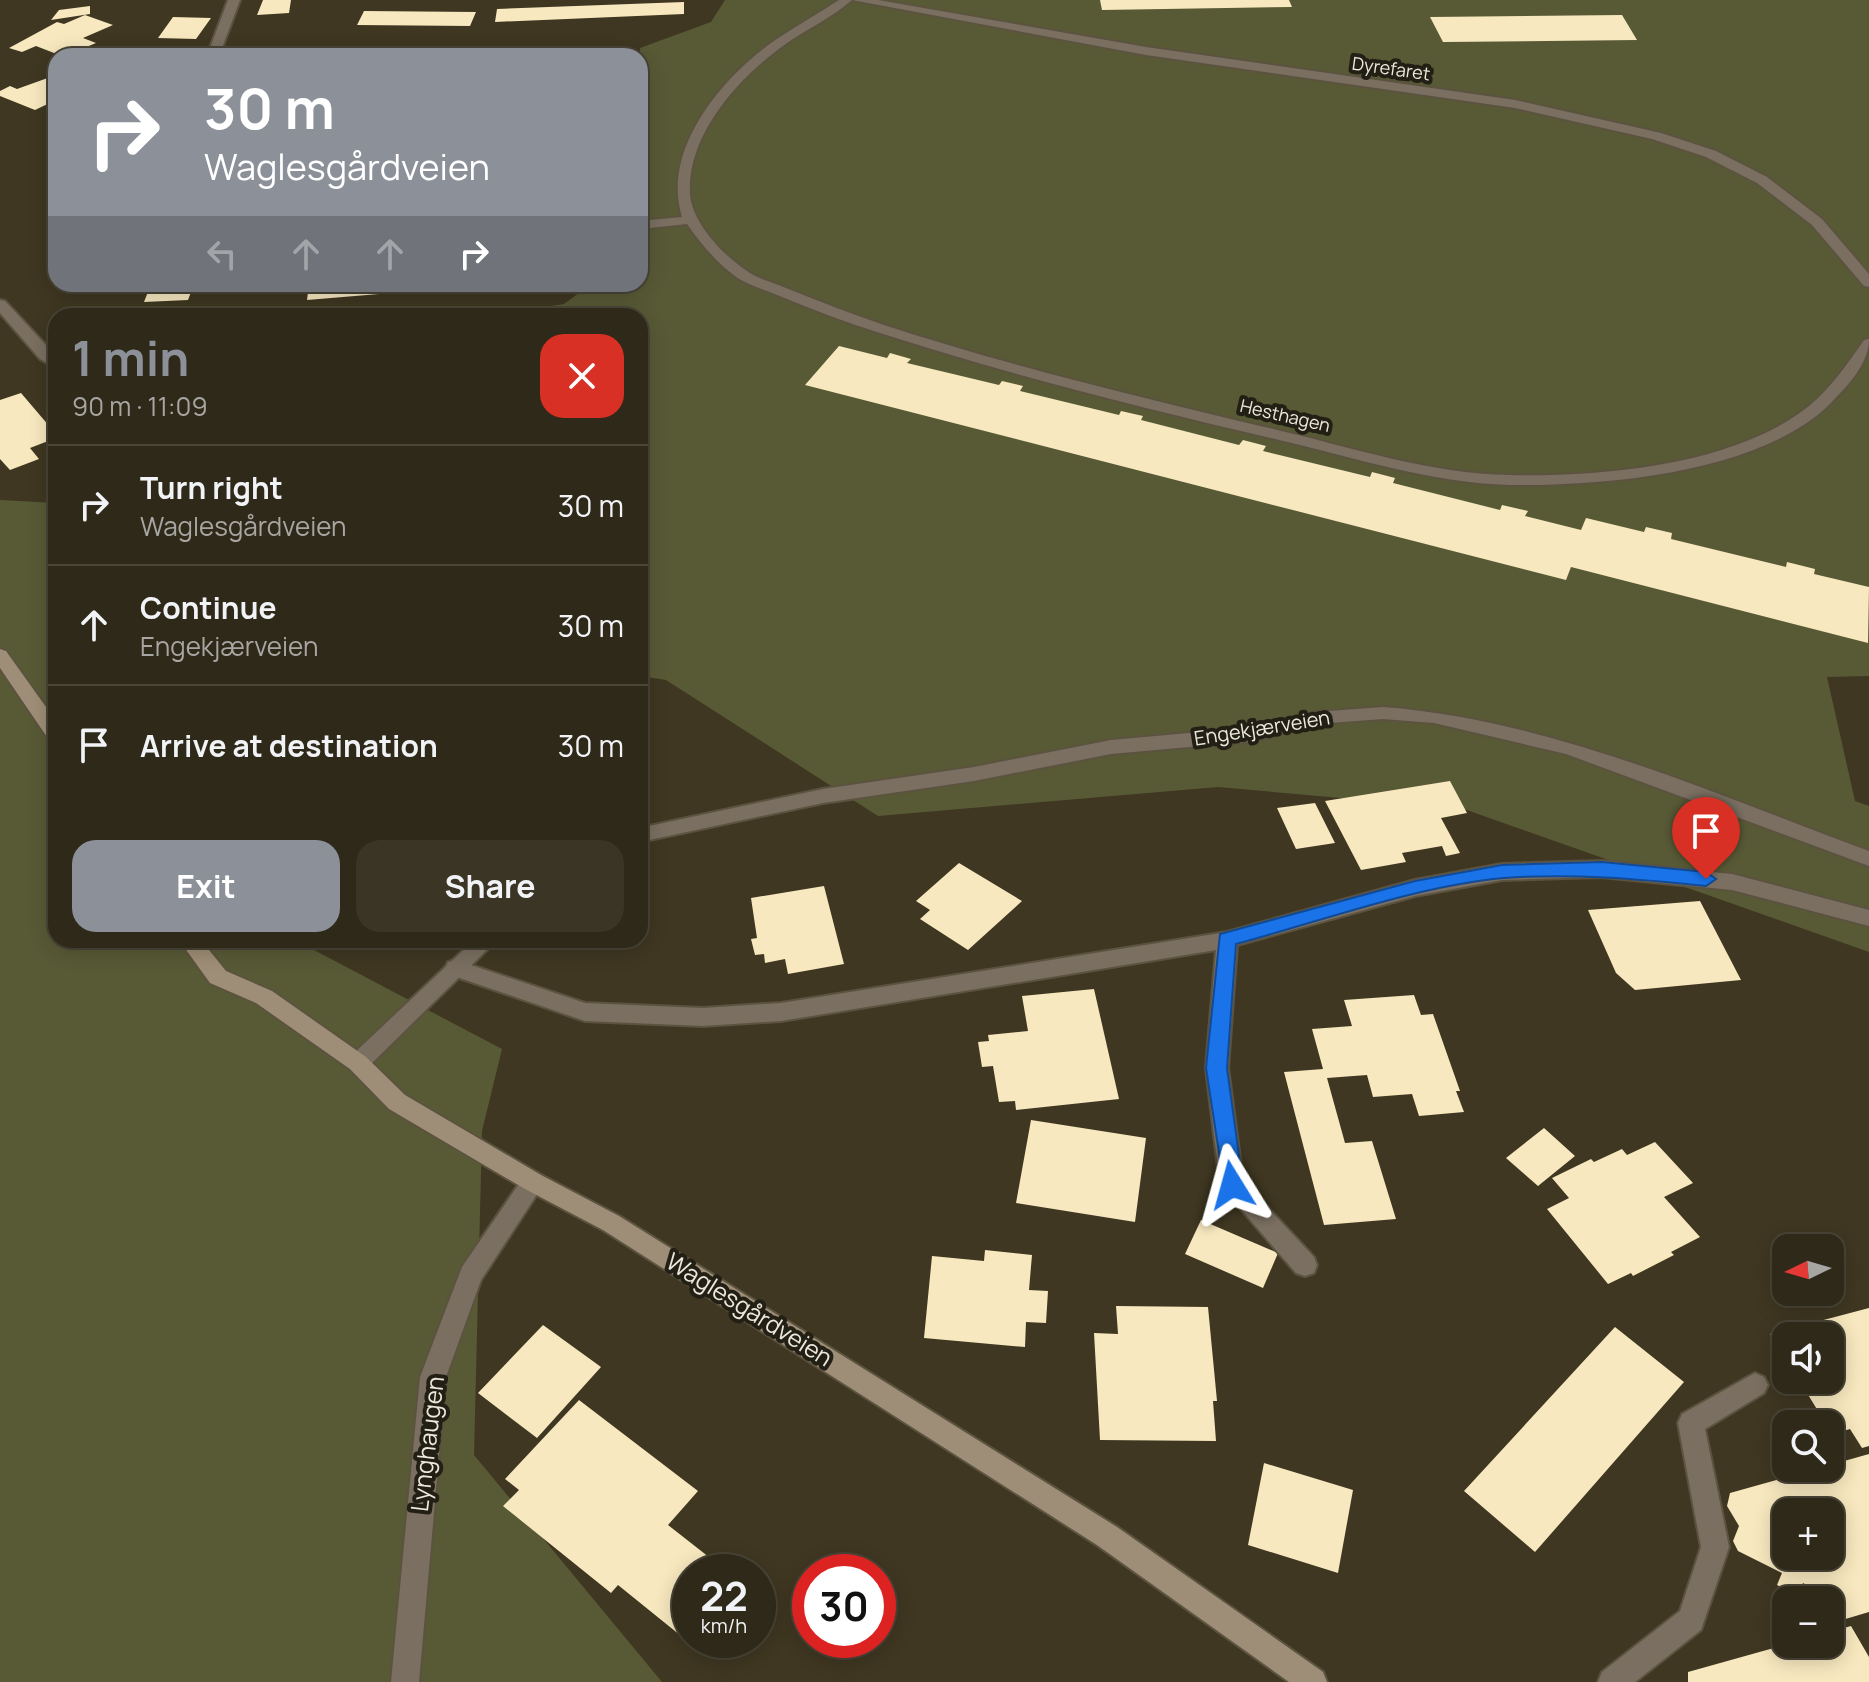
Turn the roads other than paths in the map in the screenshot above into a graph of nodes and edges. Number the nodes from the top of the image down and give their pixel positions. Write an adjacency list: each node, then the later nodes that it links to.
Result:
1 (234, 0): 4 (street)
2 (847, 0): 5 (street)
3 (858, 0): 7 (street, Dyrefaret)
4 (216, 48)
5 (690, 220): 6 (street); 9 (street, Hesthagen)
6 (648, 224)
7 (1869, 283)
8 (0, 304): 10 (street)
9 (1869, 343)
10 (48, 358)
11 (0, 655): 12 (main road)
12 (48, 724)
13 (648, 833): 14 (street, Engekjærveien)
14 (1869, 859)
15 (1869, 918): 16 (street)
16 (1227, 940): 19 (street); 22 (street)
17 (195, 948): 20 (main road, Waglesgårdveien)
18 (478, 948): 19 (street)
19 (456, 968): 20 (street)
20 (358, 1063): 21 (main road, Waglesgårdveien)
21 (533, 1182): 24 (street, Lynghaugen); 25 (main road, Waglesgårdveien)
22 (1305, 1265)
23 (1755, 1385): 26 (street)
24 (405, 1682)
25 (1313, 1682)
26 (1612, 1682)

